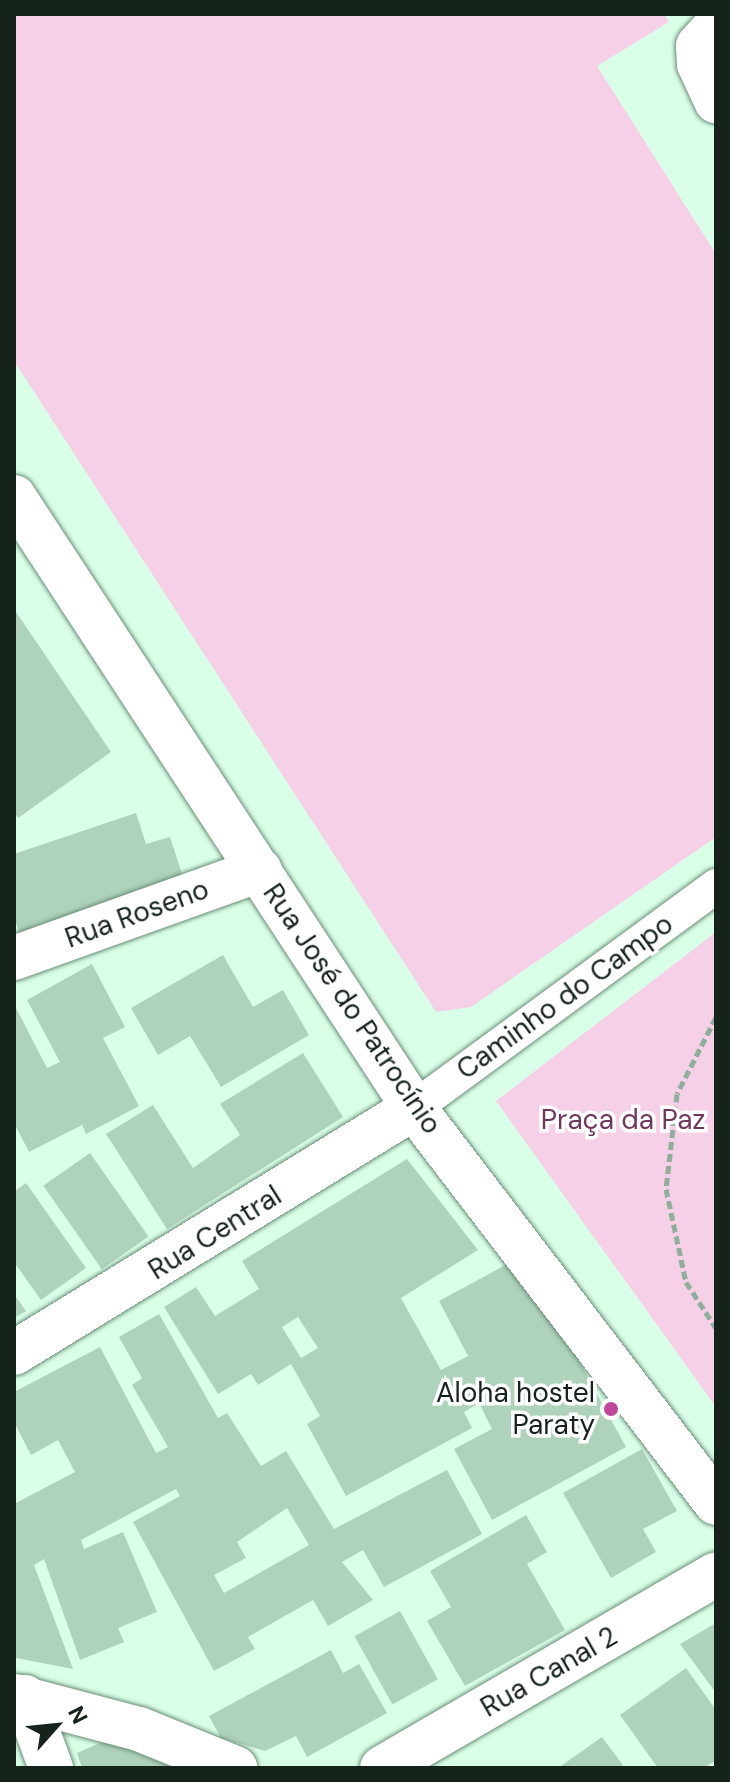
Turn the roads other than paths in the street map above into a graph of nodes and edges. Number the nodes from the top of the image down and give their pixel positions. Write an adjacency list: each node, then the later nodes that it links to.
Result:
1 (716, 26): 2 (street)
2 (712, 93)
3 (14, 497): 4 (street, Rua José do Patrocínio)
4 (260, 870): 6 (street, Rua Roseno); 7 (street, Rua José do Patrocínio)
5 (716, 886): 7 (street, Caminho do Campo)
6 (14, 958)
7 (414, 1108): 8 (street, Rua Central); 9 (street, Rua José do Patrocínio)
8 (14, 1353)
9 (716, 1503)
10 (716, 1574): 14 (street, Rua Canal 2)
11 (20, 1696): 12 (street); 13 (street)
12 (51, 1768)
13 (235, 1768)
14 (382, 1768)

